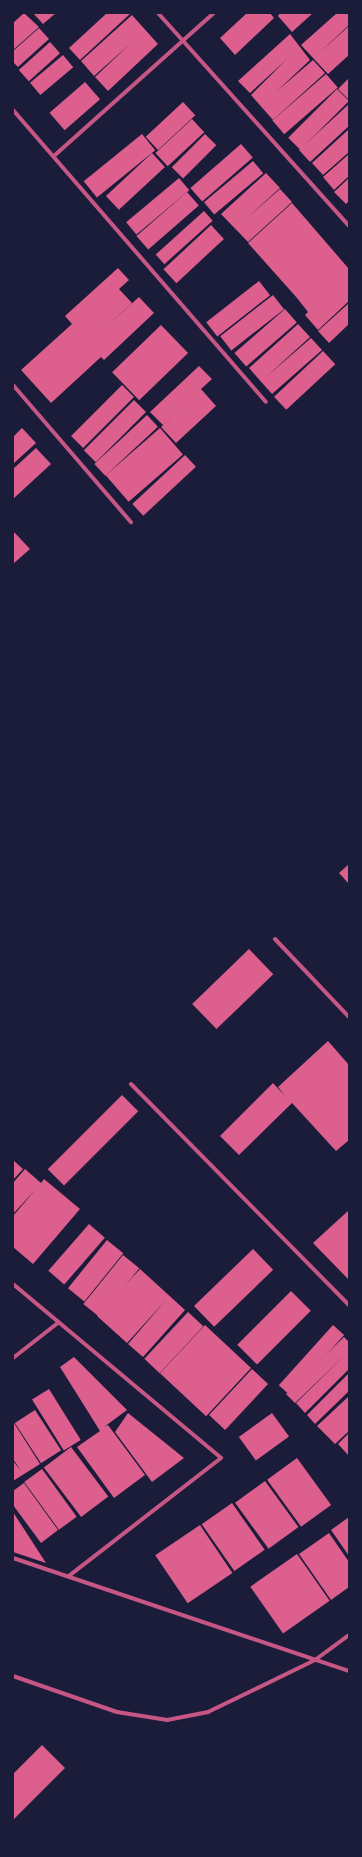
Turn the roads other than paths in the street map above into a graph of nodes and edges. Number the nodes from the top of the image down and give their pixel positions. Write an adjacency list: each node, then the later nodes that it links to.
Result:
1 (158, 13): 3 (street)
2 (214, 13): 3 (street)
3 (182, 40): 5 (street); 6 (street)
4 (13, 110): 5 (street)
5 (55, 155): 8 (street)
6 (349, 226)
7 (13, 385): 9 (street)
8 (266, 402)
9 (131, 522)
10 (275, 939): 11 (street)
11 (349, 1017)
12 (131, 1084): 14 (street)
13 (13, 1284): 15 (street)
14 (349, 1305)
15 (59, 1322): 16 (street); 18 (street)
16 (13, 1358)
17 (13, 1558): 18 (street)
18 (69, 1576): 20 (street)
19 (349, 1635): 20 (street)
20 (315, 1660): 21 (street); 22 (street)
21 (349, 1672)
22 (13, 1676)

